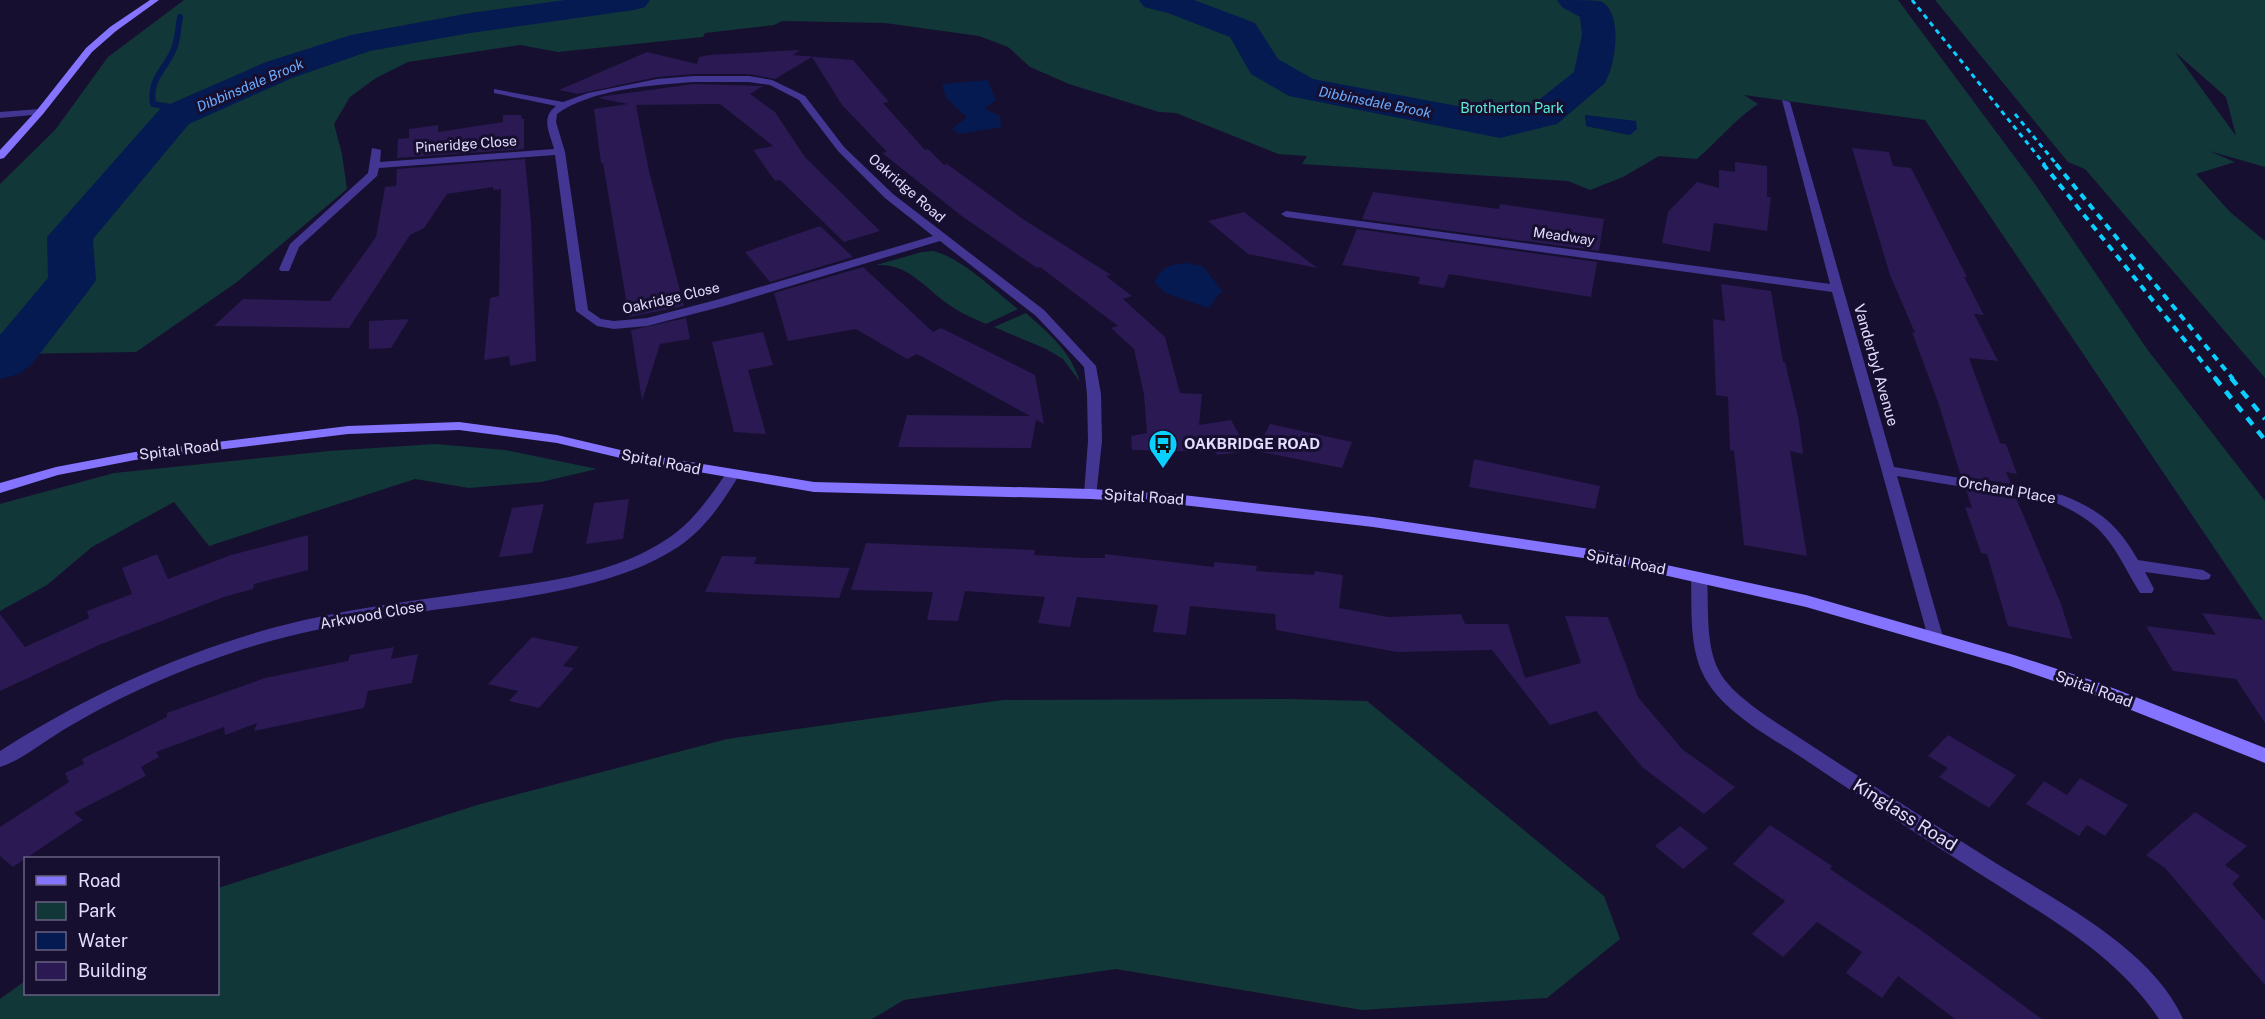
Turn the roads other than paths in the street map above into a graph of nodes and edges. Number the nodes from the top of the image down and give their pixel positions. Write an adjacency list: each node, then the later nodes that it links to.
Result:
1 (155, 0): 7 (main road)
2 (497, 91): 3 (street)
3 (513, 94): 5 (street); 6 (street)
4 (1785, 102): 16 (street, Vanderbyl Avenue)
5 (494, 104)
6 (564, 105): 10 (street, Oakridge Close); 14 (street, Oakridge Road)
7 (40, 112): 8 (street); 11 (main road)
8 (0, 115)
9 (376, 150): 12 (street)
10 (560, 152): 12 (street, Pineridge Close); 14 (street, Oakridge Close)
11 (0, 156)
12 (374, 165): 15 (street)
13 (1286, 214): 16 (street, Meadway)
14 (940, 237): 20 (street, Oakridge Road)
15 (285, 269)
16 (1838, 289): 17 (street, Vanderbyl Avenue)
17 (1888, 470): 21 (street, Orchard Place); 25 (street, Vanderbyl Avenue)
18 (732, 475): 19 (main road, Spital Road); 20 (main road, Spital Road); 27 (street, Arkwood Close)
19 (0, 488)
20 (1091, 494): 23 (main road, Spital Road)
21 (2133, 565): 22 (street); 24 (street, Orchard Place)
22 (2202, 575)
23 (1698, 576): 25 (main road, Spital Road); 28 (street, Kinglass Road)
24 (2146, 589)
25 (1935, 638): 26 (main road, Spital Road)
26 (2265, 756)
27 (0, 760)
28 (2172, 1019)

